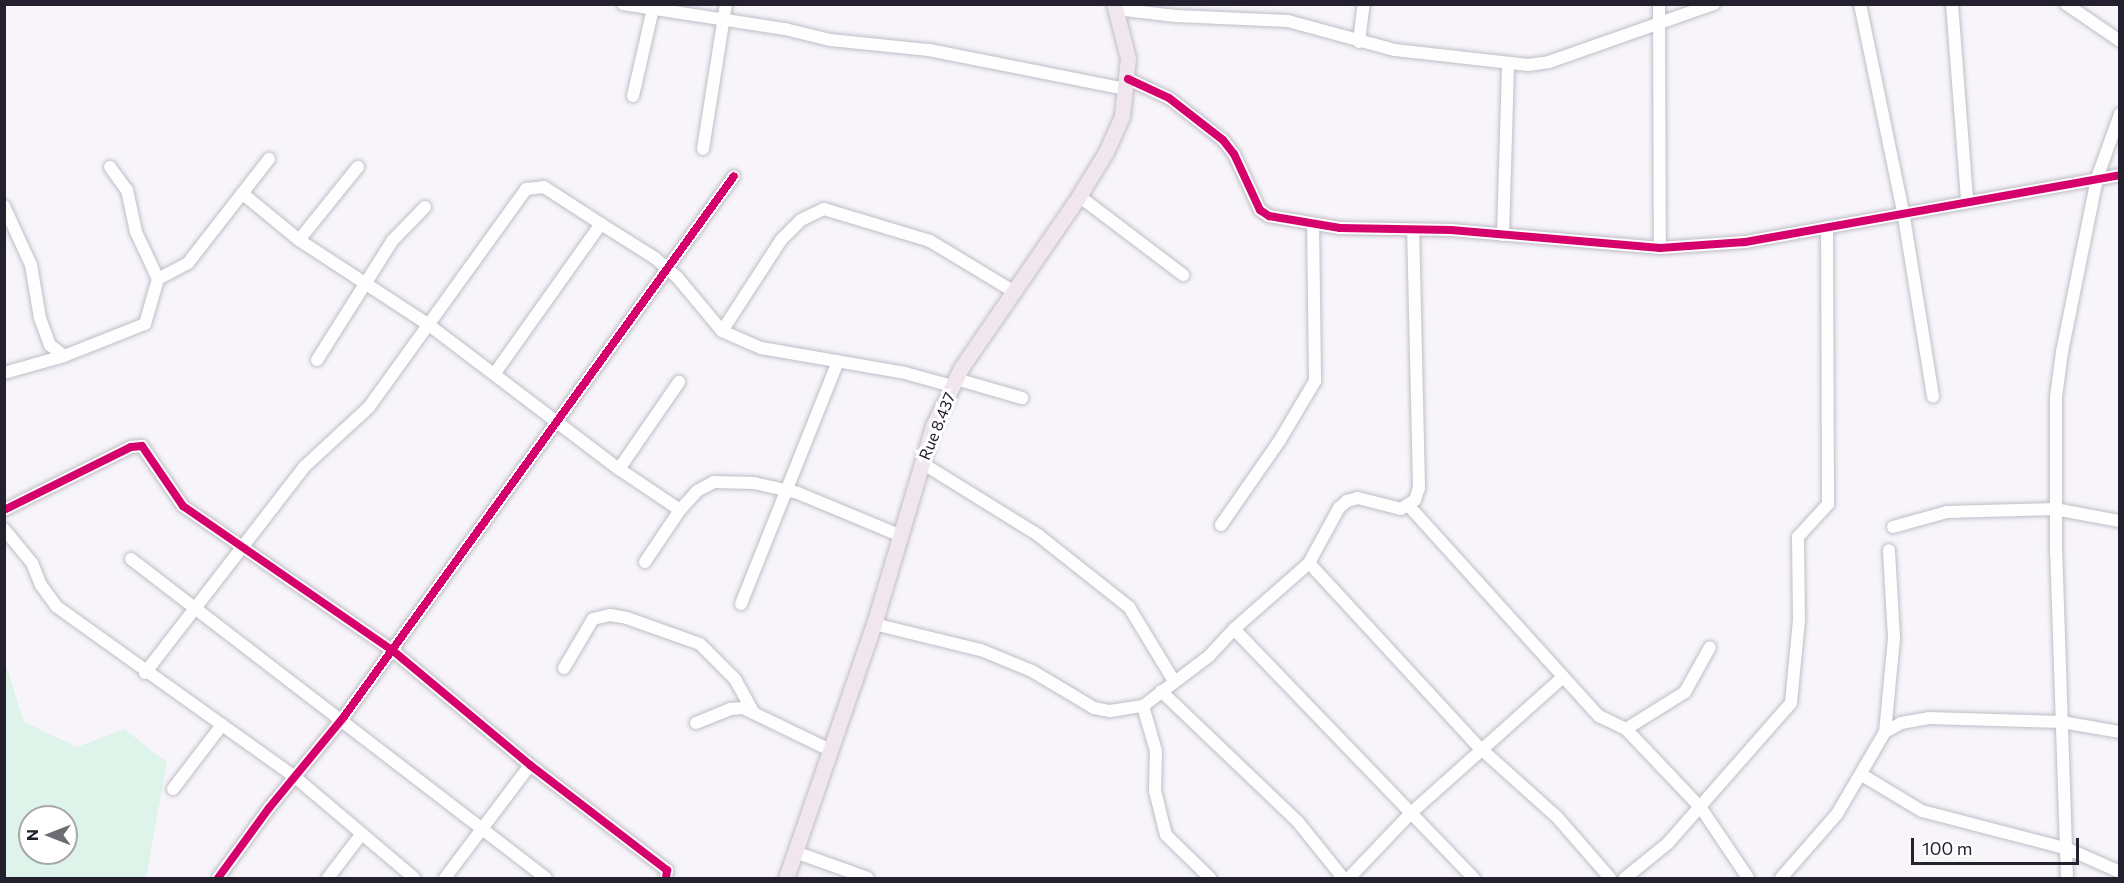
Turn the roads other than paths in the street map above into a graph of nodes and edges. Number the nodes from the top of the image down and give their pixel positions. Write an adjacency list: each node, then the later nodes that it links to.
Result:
1 (623, 4): 9 (street)
2 (726, 4): 11 (street)
3 (1364, 4): 14 (street)
4 (1659, 4): 12 (street)
5 (1714, 4): 12 (street)
6 (1860, 4): 31 (street)
7 (1952, 4): 28 (street)
8 (2066, 4): 13 (street)
9 (654, 6): 11 (street); 17 (street)
10 (1116, 6): 14 (street); 16 (main road, Rue 8.437)
11 (723, 20): 16 (street); 19 (street)
12 (1658, 25): 15 (street); 38 (street)
13 (2120, 40)
14 (1359, 42): 15 (street)
15 (1508, 64): 36 (street)
16 (1127, 84): 27 (main road, Rue 8.437); 33 (street)
17 (633, 96)
18 (2120, 114): 25 (street)
19 (703, 149)
20 (269, 159): 26 (street)
21 (358, 166): 37 (street)
22 (110, 167): 41 (street)
23 (2120, 175): 25 (street)
24 (734, 176): 39 (street)
25 (2097, 178): 28 (street); 60 (street)
26 (243, 194): 37 (street); 41 (street)
27 (1079, 196): 40 (street); 43 (main road, Rue 8.437)
28 (1967, 200): 31 (street)
29 (4, 206): 46 (street)
30 (425, 207): 42 (street)
31 (1903, 211): 34 (street); 53 (street)
32 (601, 224): 39 (street); 44 (street); 49 (street)
33 (1313, 224): 35 (street); 64 (street)
34 (1827, 227): 38 (street); 99 (street)
35 (1413, 230): 36 (street); 59 (street)
36 (1503, 235): 38 (street)
37 (299, 240): 42 (street)
38 (1660, 248)
39 (666, 267): 45 (street); 55 (street)
40 (1183, 275)
41 (158, 279): 46 (street)
42 (365, 284): 44 (street); 47 (street)
43 (1013, 291): 45 (street); 52 (main road, Rue 8.437)
44 (429, 325): 49 (street); 68 (street)
45 (722, 331): 48 (street)
46 (64, 356): 50 (street)
47 (317, 360)
48 (838, 362): 52 (street); 58 (street)
49 (495, 373): 55 (street)
50 (4, 374)
51 (679, 382): 57 (street)
52 (954, 382): 54 (street); 56 (main road, Rue 8.437)
53 (1934, 396)
54 (1022, 398)
55 (555, 422): 57 (street); 78 (street)
56 (922, 463): 67 (main road, Rue 8.437); 82 (street)
57 (619, 470): 62 (street)
58 (788, 491): 62 (street); 67 (street); 73 (street)
59 (1409, 506): 72 (street); 81 (street)
60 (2055, 509): 63 (street); 65 (street); 87 (street)
61 (4, 510): 68 (street)
62 (680, 510): 71 (street)
63 (2120, 521)
64 (1221, 525)
65 (1893, 527)
66 (4, 529): 80 (street)
67 (899, 535): 75 (main road, Rue 8.437)
68 (242, 546): 74 (street); 78 (street)
69 (1889, 550): 91 (street)
70 (131, 559): 74 (street)
71 (645, 562)
72 (1309, 563): 76 (street); 93 (street)
73 (741, 604)
74 (192, 609): 80 (street); 86 (street)
75 (874, 624): 84 (street); 94 (main road, Rue 8.437)
76 (1234, 629): 82 (street); 100 (street)
77 (1710, 647): 90 (street)
78 (392, 650): 86 (street); 95 (street)
79 (564, 668): 85 (street)
80 (145, 673): 89 (street)
81 (1563, 676): 90 (street); 93 (street)
82 (1174, 681): 83 (street)
83 (1161, 691): 84 (street); 115 (street)
84 (1143, 706): 114 (street)
85 (754, 713): 88 (street); 94 (street)
86 (343, 718): 97 (street); 101 (street)
87 (2062, 722): 91 (street); 92 (street); 103 (street)
88 (696, 723)
89 (222, 725): 97 (street); 98 (street)
90 (1626, 729): 99 (street)
91 (1885, 732): 96 (street)
92 (2120, 732)
93 (1480, 748): 100 (street); 118 (street)
94 (828, 749): 104 (main road, Rue 8.437)
95 (530, 765): 101 (street); 111 (street)
96 (1862, 775): 103 (street); 121 (street)
97 (295, 777): 102 (street); 106 (street)
98 (173, 789)
99 (1701, 808): 119 (street); 120 (street)
100 (1411, 813): 116 (street); 117 (street)
101 (483, 829): 109 (street); 110 (street)
102 (360, 836): 107 (street); 108 (street)
103 (2068, 849): 105 (street); 122 (street)
104 (795, 852): 112 (main road, Rue 8.437); 113 (street)
105 (2120, 872)
106 (218, 879)
107 (328, 879)
108 (414, 879)
109 (445, 879)
110 (546, 879)
111 (666, 879)
112 (786, 879)
113 (868, 879)
114 (1210, 879)
115 (1343, 879)
116 (1349, 879)
117 (1474, 879)
118 (1610, 879)
119 (1625, 879)
120 (1748, 879)
121 (1781, 879)
122 (2067, 879)

